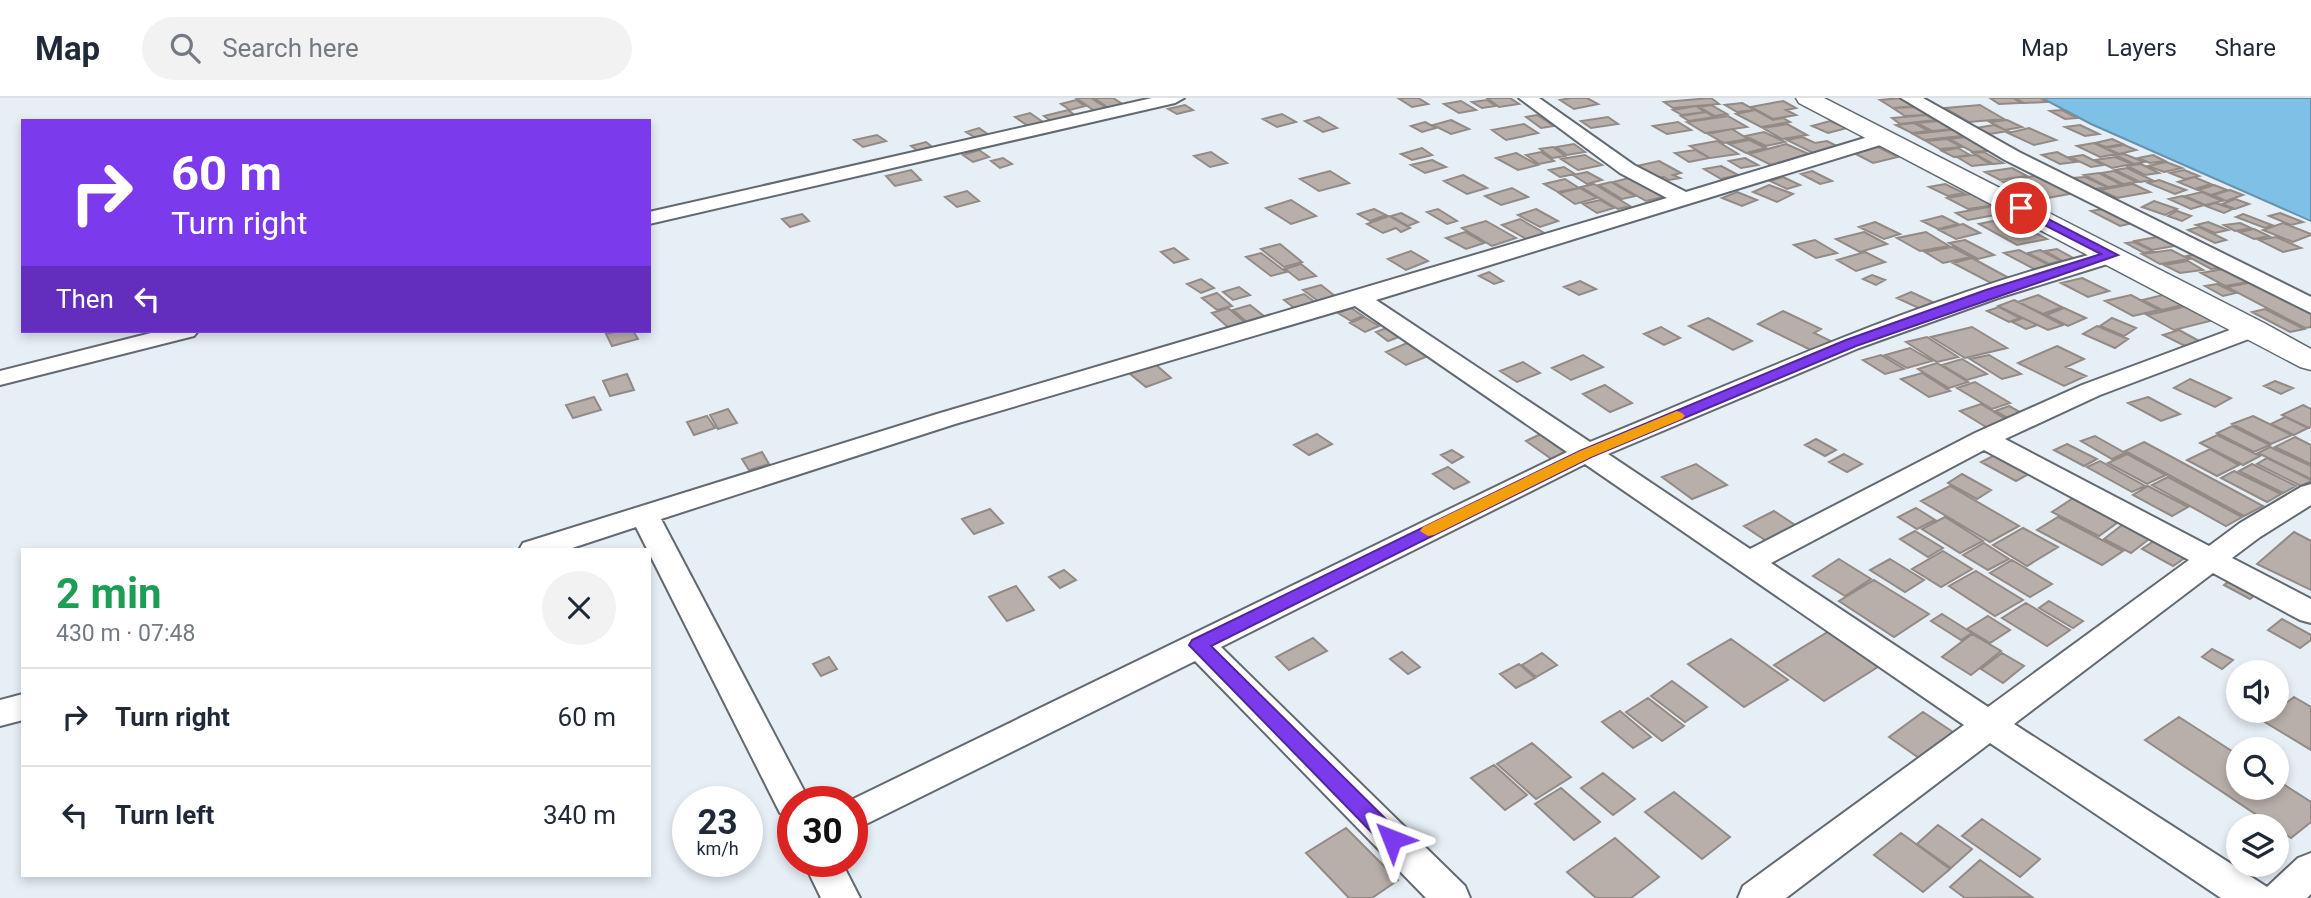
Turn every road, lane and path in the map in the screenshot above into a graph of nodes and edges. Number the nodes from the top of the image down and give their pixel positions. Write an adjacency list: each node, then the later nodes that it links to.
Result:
1 (1175, 98): 7 (street)
2 (1528, 98): 6 (street)
3 (1807, 98): 5 (main road)
4 (1910, 98): 10 (street)
5 (1884, 138): 6 (street); 8 (main road)
6 (1684, 199): 9 (street)
7 (651, 218)
8 (2112, 255): 11 (main road); 16 (street)
9 (1358, 298): 16 (street); 18 (street)
10 (2311, 306)
11 (2254, 328): 13 (main road); 15 (street)
12 (178, 333): 14 (street)
13 (2311, 361)
14 (0, 378)
15 (1984, 439): 20 (street); 21 (street)
16 (1585, 454): 21 (street); 23 (street)
17 (2311, 493): 20 (street)
18 (643, 513): 19 (street); 27 (street)
19 (539, 548)
20 (2212, 558): 22 (street); 26 (street)
21 (1747, 563): 26 (street)
22 (2311, 612)
23 (1198, 645): 28 (street); 32 (street)
24 (21, 708): 25 (street)
25 (0, 713)
26 (1989, 725): 33 (street); 34 (street)
27 (784, 786)
28 (868, 808)
29 (2311, 869): 35 (street)
30 (830, 877): 31 (street)
31 (841, 898)
32 (1451, 898)
33 (1757, 898)
34 (2253, 898)
35 (2281, 898)

